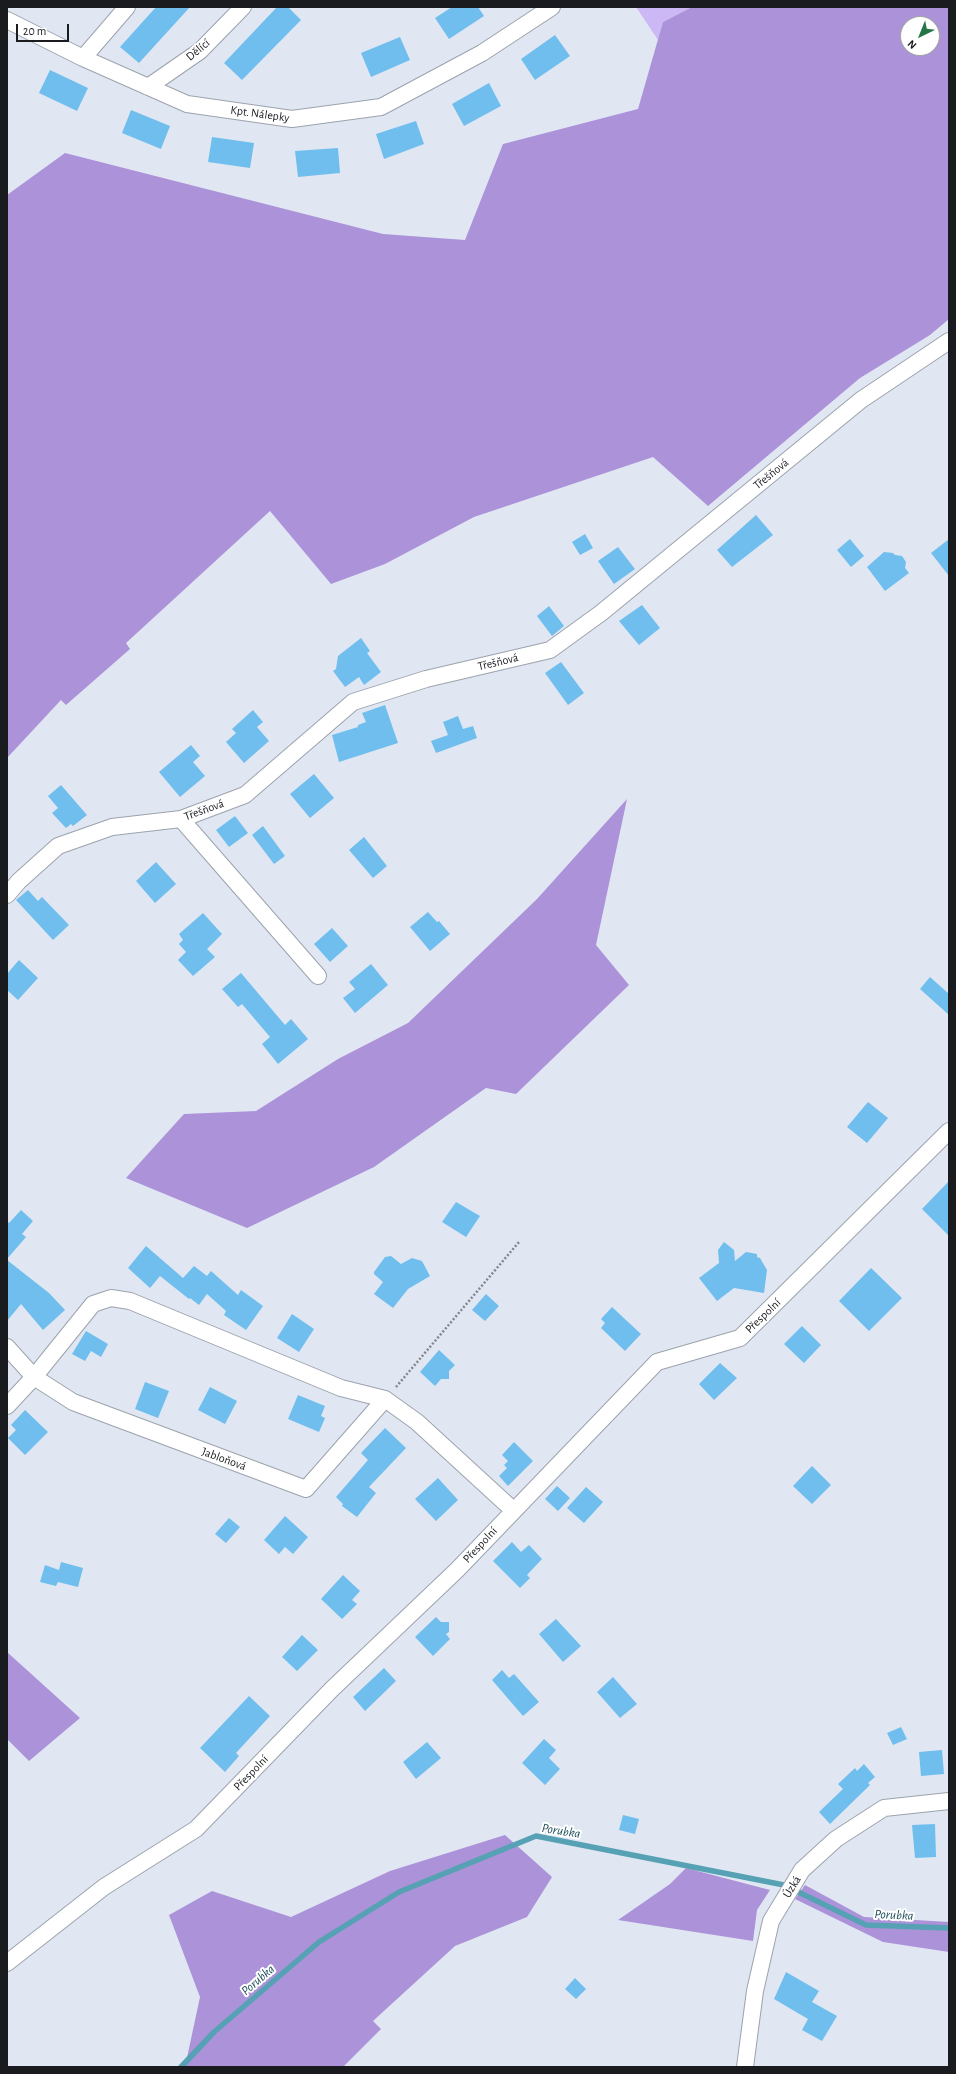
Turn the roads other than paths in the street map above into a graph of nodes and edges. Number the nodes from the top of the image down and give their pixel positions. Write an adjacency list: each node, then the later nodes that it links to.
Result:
1 (127, 7): 5 (street)
2 (243, 7): 6 (street, Dělící)
3 (552, 7): 6 (street, Kpt. Nálepky)
4 (7, 20): 5 (street, Kpt. Nálepky)
5 (83, 58): 6 (street, Kpt. Nálepky)
6 (148, 87)
7 (949, 341): 8 (street, Třešňová)
8 (181, 818): 9 (street, Třešňová); 10 (street)
9 (7, 895)
10 (318, 976)
11 (949, 1131): 16 (street, Přespolní)
12 (7, 1347): 13 (street, Jabloňová)
13 (34, 1377): 14 (street); 14 (street, Jabloňová); 15 (street)
14 (385, 1399): 16 (street)
15 (7, 1406)
16 (513, 1510): 18 (street, Přespolní)
17 (949, 1801): 19 (street, Úzká)
18 (7, 1963)
19 (745, 2067)

